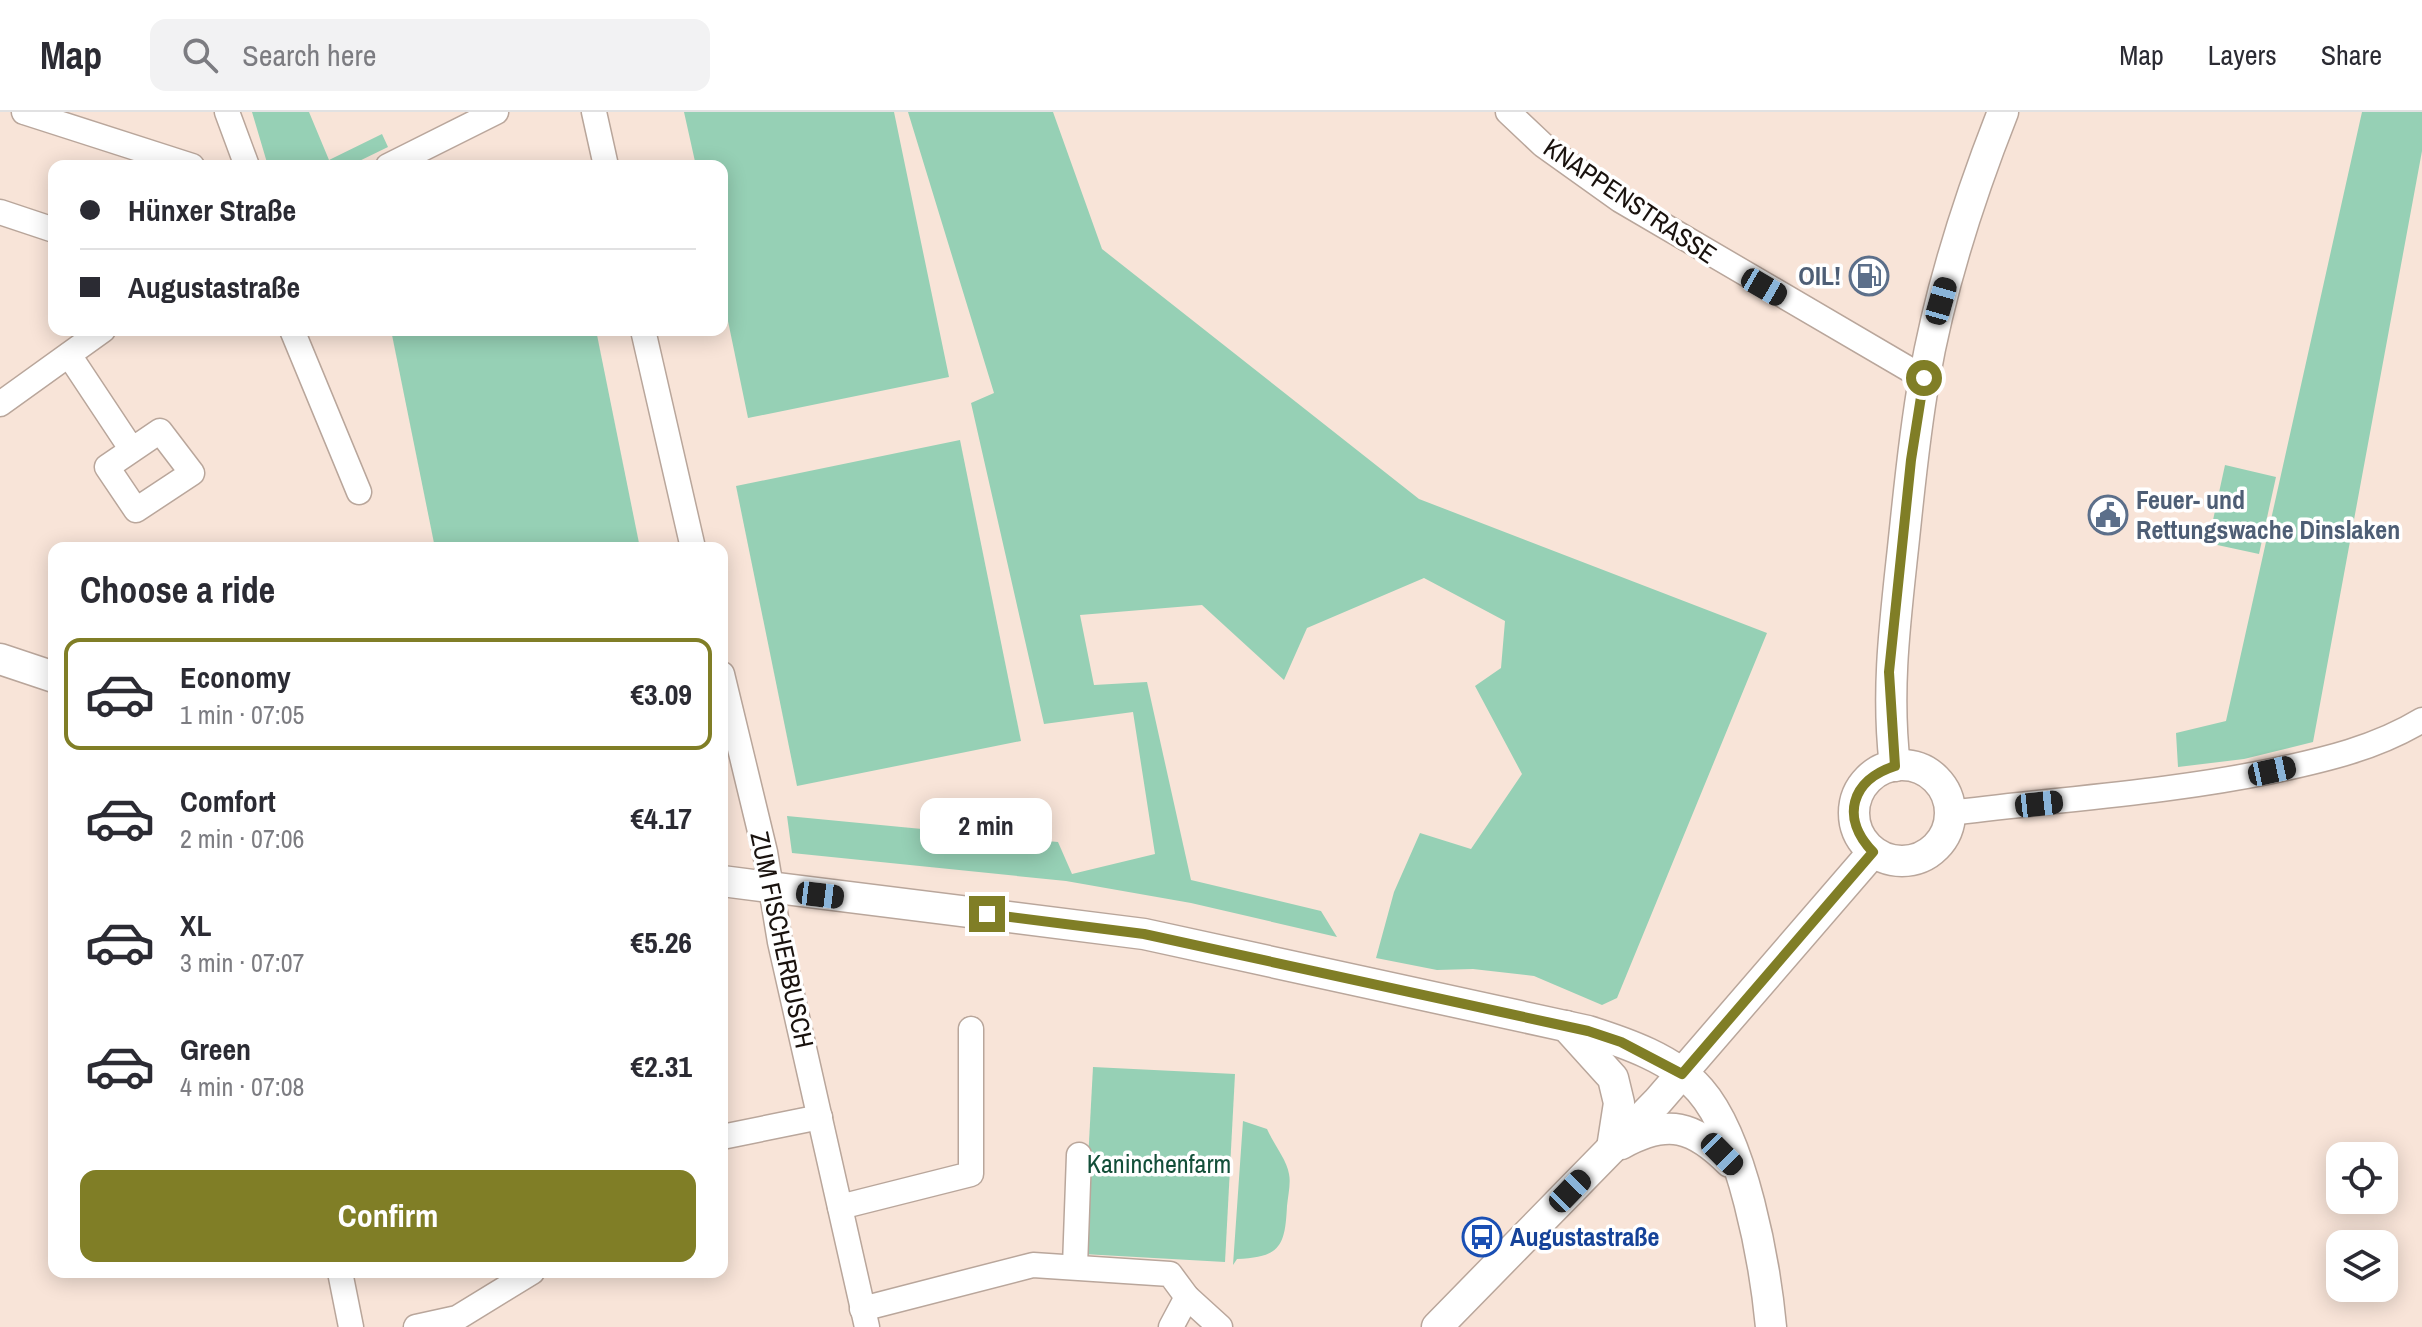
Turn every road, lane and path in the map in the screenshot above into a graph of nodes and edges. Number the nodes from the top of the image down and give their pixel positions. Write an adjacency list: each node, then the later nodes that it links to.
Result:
1 (24, 112): 7 (street)
2 (227, 112): 8 (street)
3 (496, 112): 9 (street)
4 (594, 112): 10 (street)
5 (1508, 112): 17 (street, KNAPPENSTRASSE)
6 (2003, 112): 17 (main road)
7 (173, 160)
8 (245, 160)
9 (400, 160)
10 (605, 160)
11 (0, 212): 12 (street)
12 (48, 228)
13 (95, 336): 16 (street)
14 (294, 336): 20 (street)
15 (644, 336): 21 (street)
16 (69, 355): 18 (street); 19 (street)
17 (1924, 378): 26 (main road)
18 (1, 401)
19 (132, 450)
20 (359, 492)
21 (692, 542)
22 (0, 659): 23 (main road)
23 (48, 675)
24 (728, 699): 30 (street, ZUM FISCHERBUSCH)
25 (2422, 720): 27 (street)
26 (1895, 766): 27 (main road); 28 (main road)
27 (1950, 813): 28 (main road)
28 (1873, 852): 33 (main road)
29 (728, 882): 30 (main road)
30 (773, 889): 31 (main road); 34 (street, ZUM FISCHERBUSCH)
31 (1566, 1026): 33 (main road); 36 (main road)
32 (971, 1029): 39 (street)
33 (1682, 1074): 36 (main road); 38 (main road)
34 (820, 1117): 35 (street); 39 (street, ZUM FISCHERBUSCH)
35 (728, 1136)
36 (1612, 1148): 38 (main road); 49 (main road)
37 (1079, 1155): 40 (street)
38 (1738, 1169): 50 (main road)
39 (840, 1207): 44 (street, ZUM FISCHERBUSCH)
40 (1075, 1266): 43 (street); 44 (street)
41 (341, 1278): 45 (street)
42 (522, 1278): 46 (street)
43 (1187, 1297): 47 (street); 48 (street)
44 (865, 1318)
45 (351, 1327)
46 (416, 1327)
47 (1171, 1327)
48 (1220, 1327)
49 (1437, 1327)
50 (1771, 1327)

